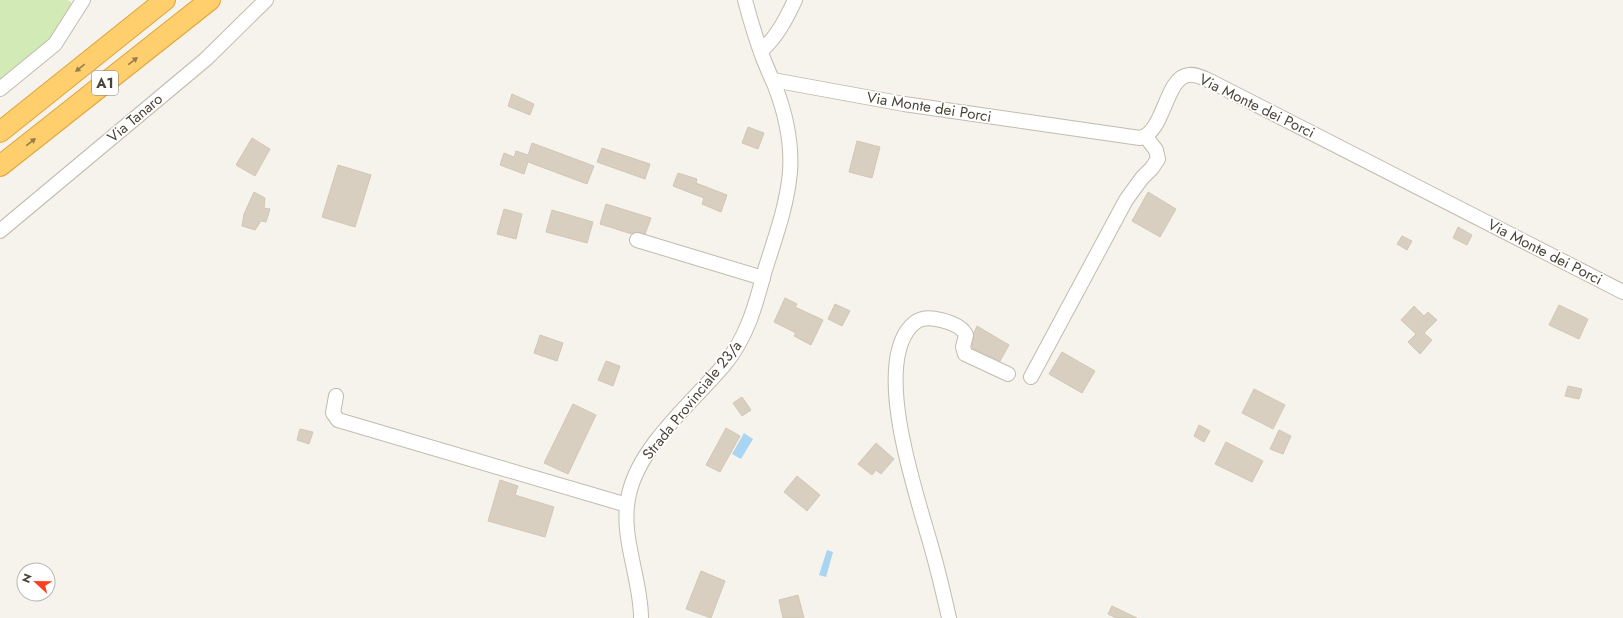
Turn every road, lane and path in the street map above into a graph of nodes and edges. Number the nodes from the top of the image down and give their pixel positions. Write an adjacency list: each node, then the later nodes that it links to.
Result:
1 (83, 0): 9 (street)
2 (165, 0): 10 (highway, A1, one-way to 10)
3 (210, 0): 12 (highway, A1, one-way to 3)
4 (266, 0): 13 (street, Via Tanaro)
5 (745, 0): 7 (street, Strada Provinciale 23/a)
6 (795, 0): 7 (street)
7 (761, 51): 8 (street, Strada Provinciale 23/a)
8 (773, 80): 11 (street, Via Monte dei Porci); 15 (street, Strada Provinciale 23/a)
9 (0, 89)
10 (0, 132)
11 (1146, 137): 16 (street, Via Monte dei Porci); 18 (street)
12 (0, 166)
13 (1, 228)
14 (637, 240): 15 (street)
15 (763, 278): 20 (street, Strada Provinciale 23/a)
16 (1623, 292)
17 (1008, 374): 22 (street)
18 (1030, 377)
19 (336, 396): 20 (street)
20 (627, 505): 21 (street, Strada Provinciale 23/a)
21 (641, 618)
22 (948, 618)

